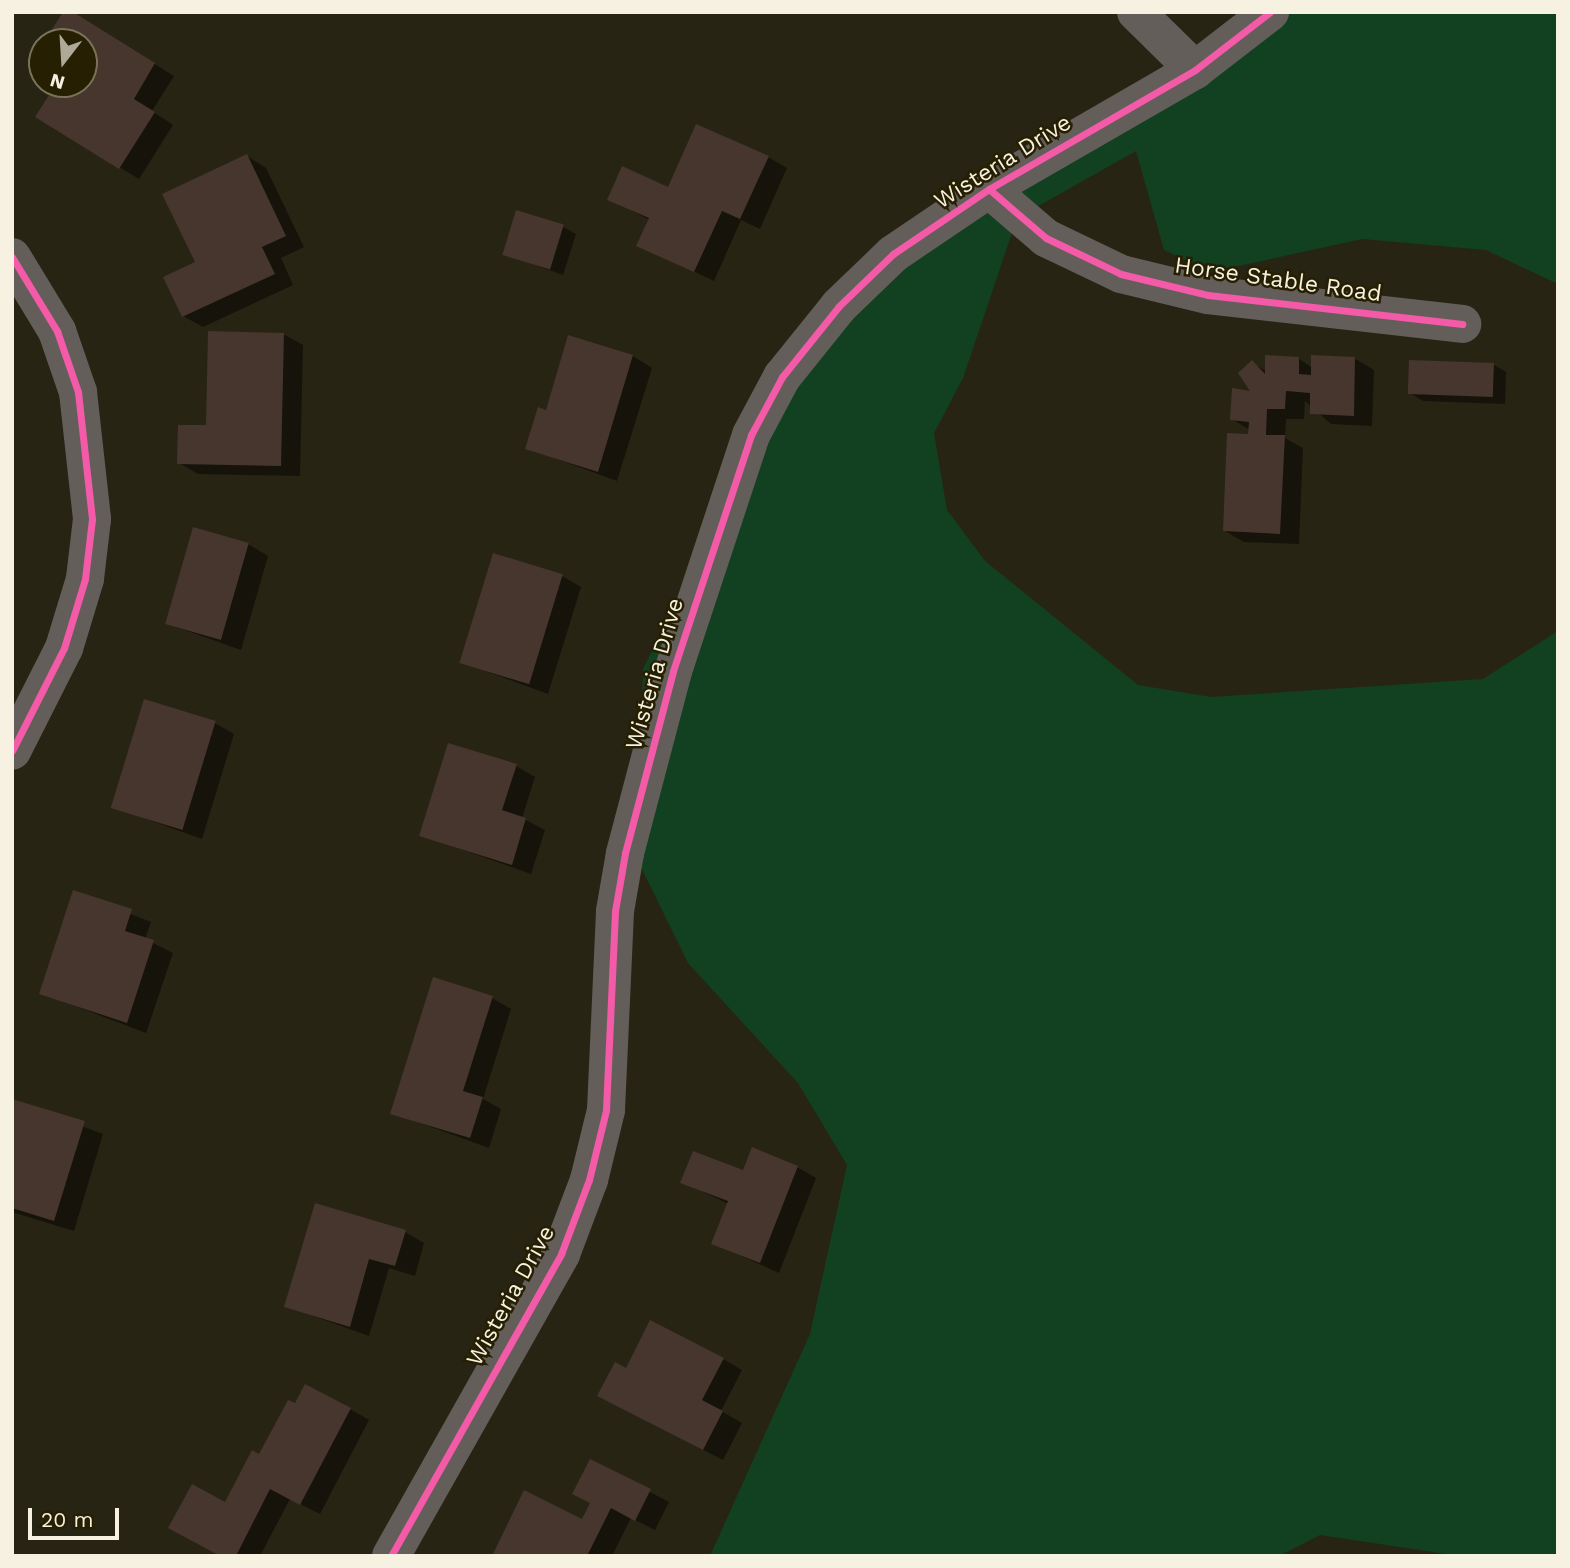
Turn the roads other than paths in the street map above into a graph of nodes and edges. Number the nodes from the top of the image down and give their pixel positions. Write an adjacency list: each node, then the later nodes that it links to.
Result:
1 (1136, 12): 3 (street)
2 (1270, 12): 3 (street, Wisteria Drive)
3 (1195, 70): 4 (street, Wisteria Drive)
4 (989, 189): 6 (street, Horse Stable Road); 8 (street, Wisteria Drive)
5 (12, 257): 7 (street)
6 (1462, 324)
7 (12, 751)
8 (391, 1556)

